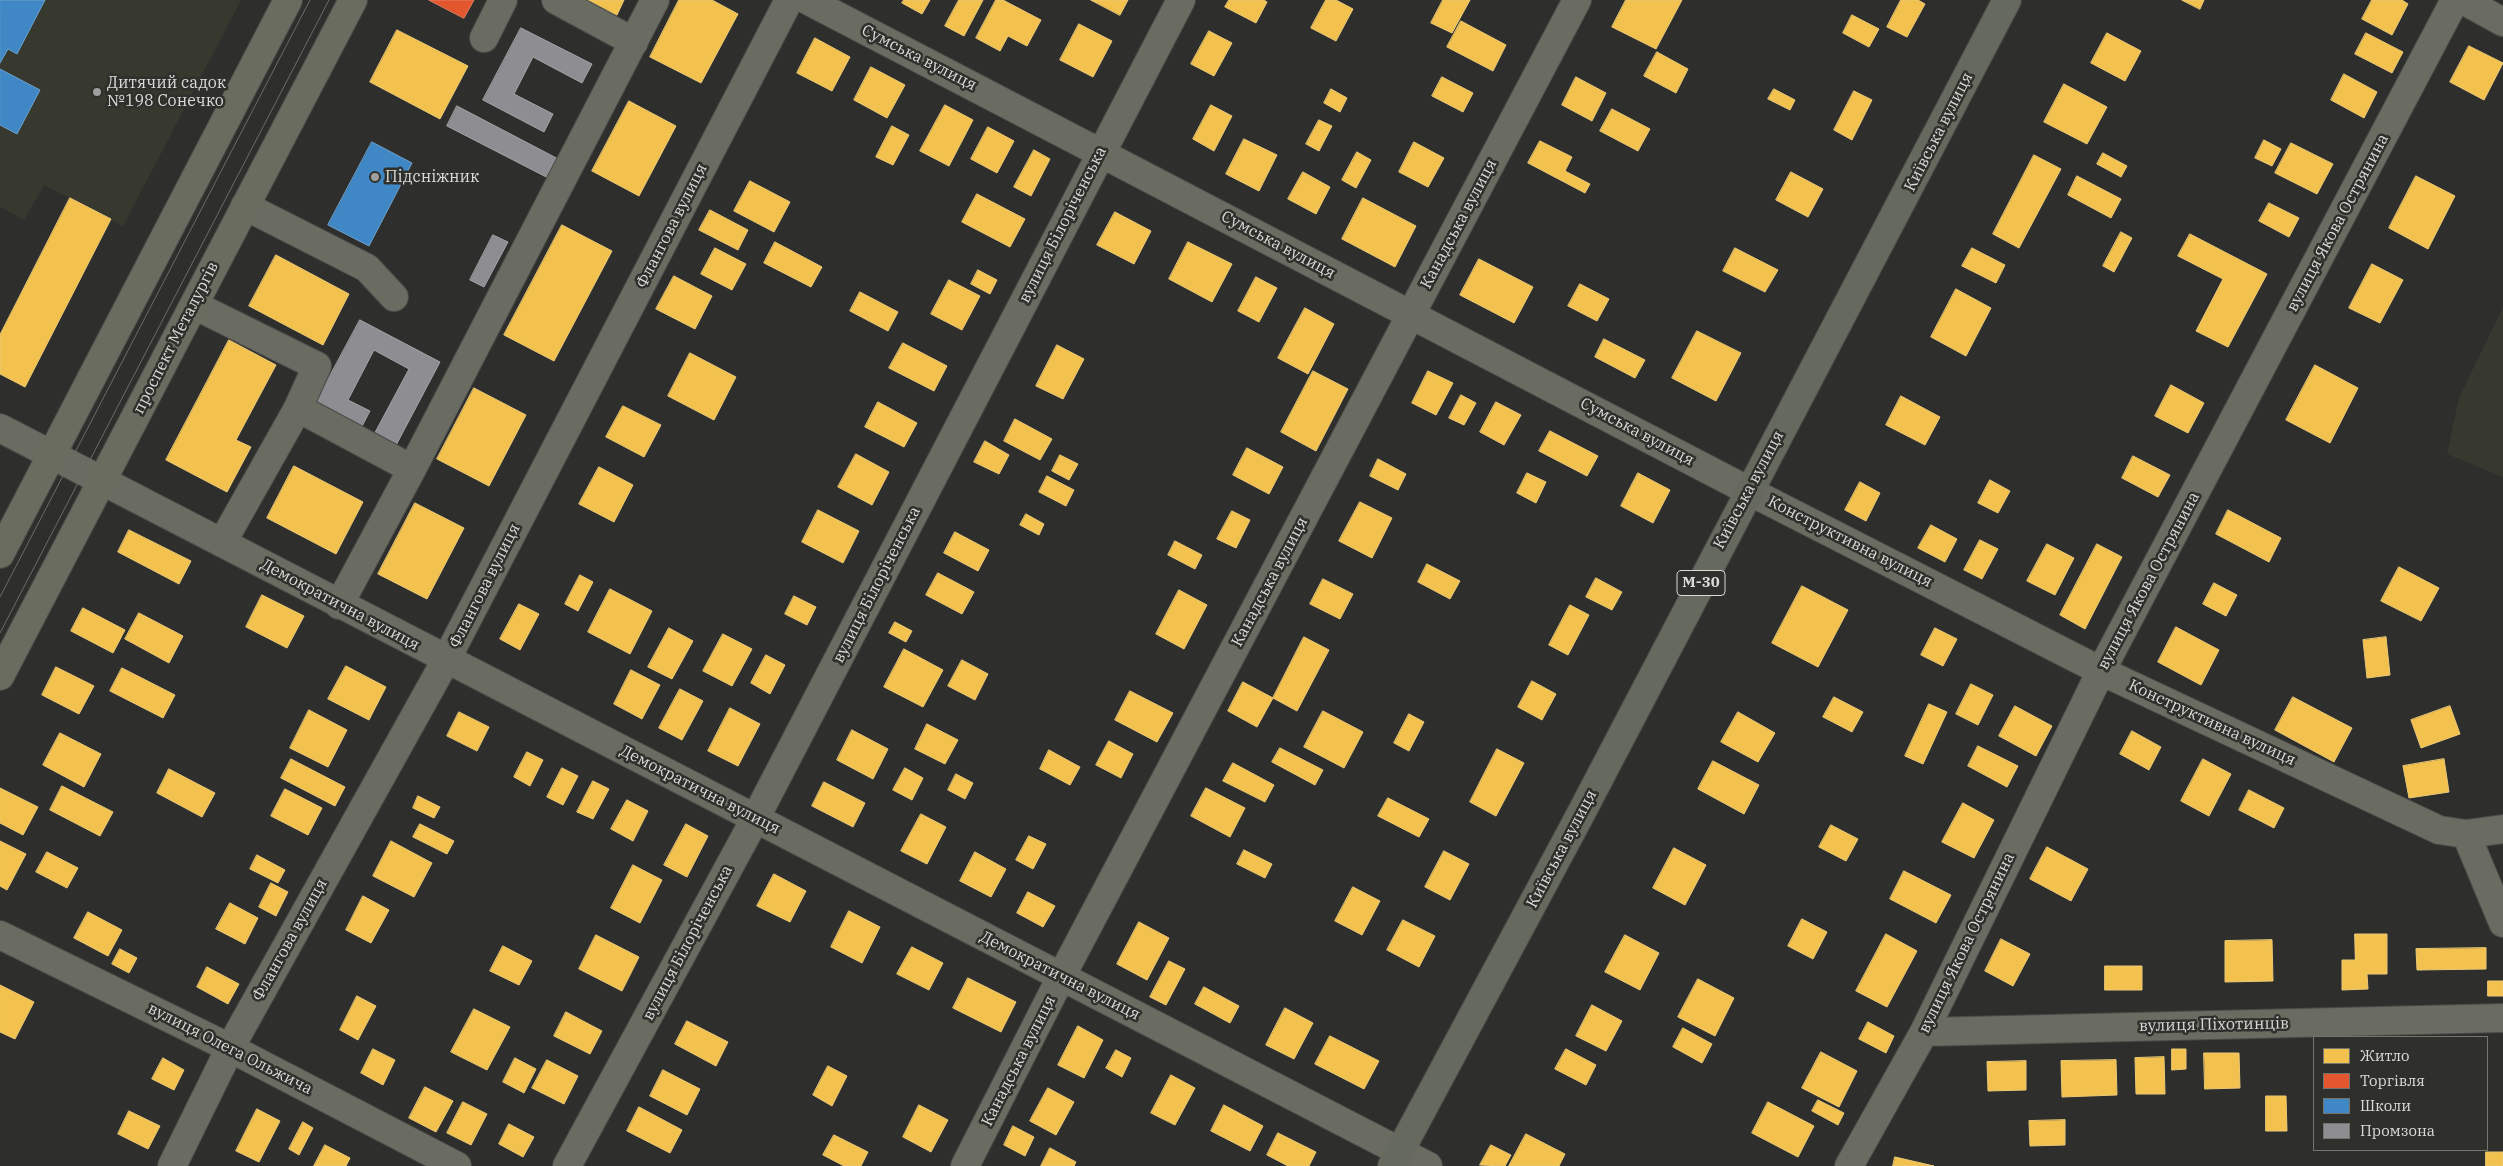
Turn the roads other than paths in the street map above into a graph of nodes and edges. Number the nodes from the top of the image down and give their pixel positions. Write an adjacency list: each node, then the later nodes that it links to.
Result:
1 (288, 0): 23 (main road)
2 (353, 0): 17 (main road, проспект Металургів)
3 (503, 0): 14 (street)
4 (556, 0): 15 (street)
5 (656, 0): 15 (street)
6 (789, 0): 30 (street, Флангова вулиця)
7 (807, 0): 16 (street, Сумська вулиця)
8 (1181, 0): 16 (street, вулиця Білоріченська)
9 (1577, 0): 20 (street, Канадська вулиця)
10 (2007, 0): 26 (highway, Київська вулиця / М-30)
11 (2455, 0): 31 (street, вулиця Якова Острянина)
12 (2463, 0): 13 (street)
13 (2503, 22)
14 (484, 38)
15 (634, 42): 24 (street)
16 (1101, 151): 20 (street, Сумська вулиця); 33 (street, вулиця Білоріченська)
17 (245, 206): 18 (street); 19 (main road, проспект Металургів)
18 (394, 297)
19 (194, 305): 21 (street); 25 (main road, проспект Металургів)
20 (1411, 314): 26 (street, Сумська вулиця); 38 (street, Канадська вулиця)
21 (298, 408): 24 (street); 27 (street)
22 (0, 428): 23 (street, Демократична вулиця)
23 (51, 455): 25 (street, Демократична вулиця); 28 (main road)
24 (412, 468): 29 (street)
25 (102, 482): 27 (street, Демократична вулиця); 32 (main road, проспект Металургів)
26 (1749, 491): 31 (street, Конструктивна вулиця); 42 (highway, Київська вулиця / М-30)
27 (222, 543): 29 (street, Демократична вулиця)
28 (0, 554)
29 (339, 604): 30 (street, Демократична вулиця)
30 (446, 660): 33 (street, Демократична вулиця); 41 (street, Флангова вулиця)
31 (2101, 671): 35 (street, Конструктивна вулиця); 40 (street, вулиця Якова Острянина)
32 (0, 676)
33 (755, 819): 38 (street, Демократична вулиця); 45 (street, вулиця Білоріченська)
34 (2503, 829): 35 (street, Конструктивна вулиця)
35 (2466, 834): 36 (street)
36 (2503, 923)
37 (0, 936): 41 (street, вулиця Олега Ольжича)
38 (1061, 977): 42 (street, Демократична вулиця); 46 (street, Канадська вулиця)
39 (2503, 1018): 40 (street, вулиця Піхотинців)
40 (1924, 1032): 48 (street, вулиця Якова Острянина)
41 (230, 1048): 43 (street, Флангова вулиця); 44 (street, вулиця Олега Ольжича)
42 (1396, 1159): 47 (street, Демократична вулиця)
43 (172, 1166)
44 (457, 1166)
45 (567, 1166)
46 (965, 1166)
47 (1428, 1166)
48 (1849, 1166)

